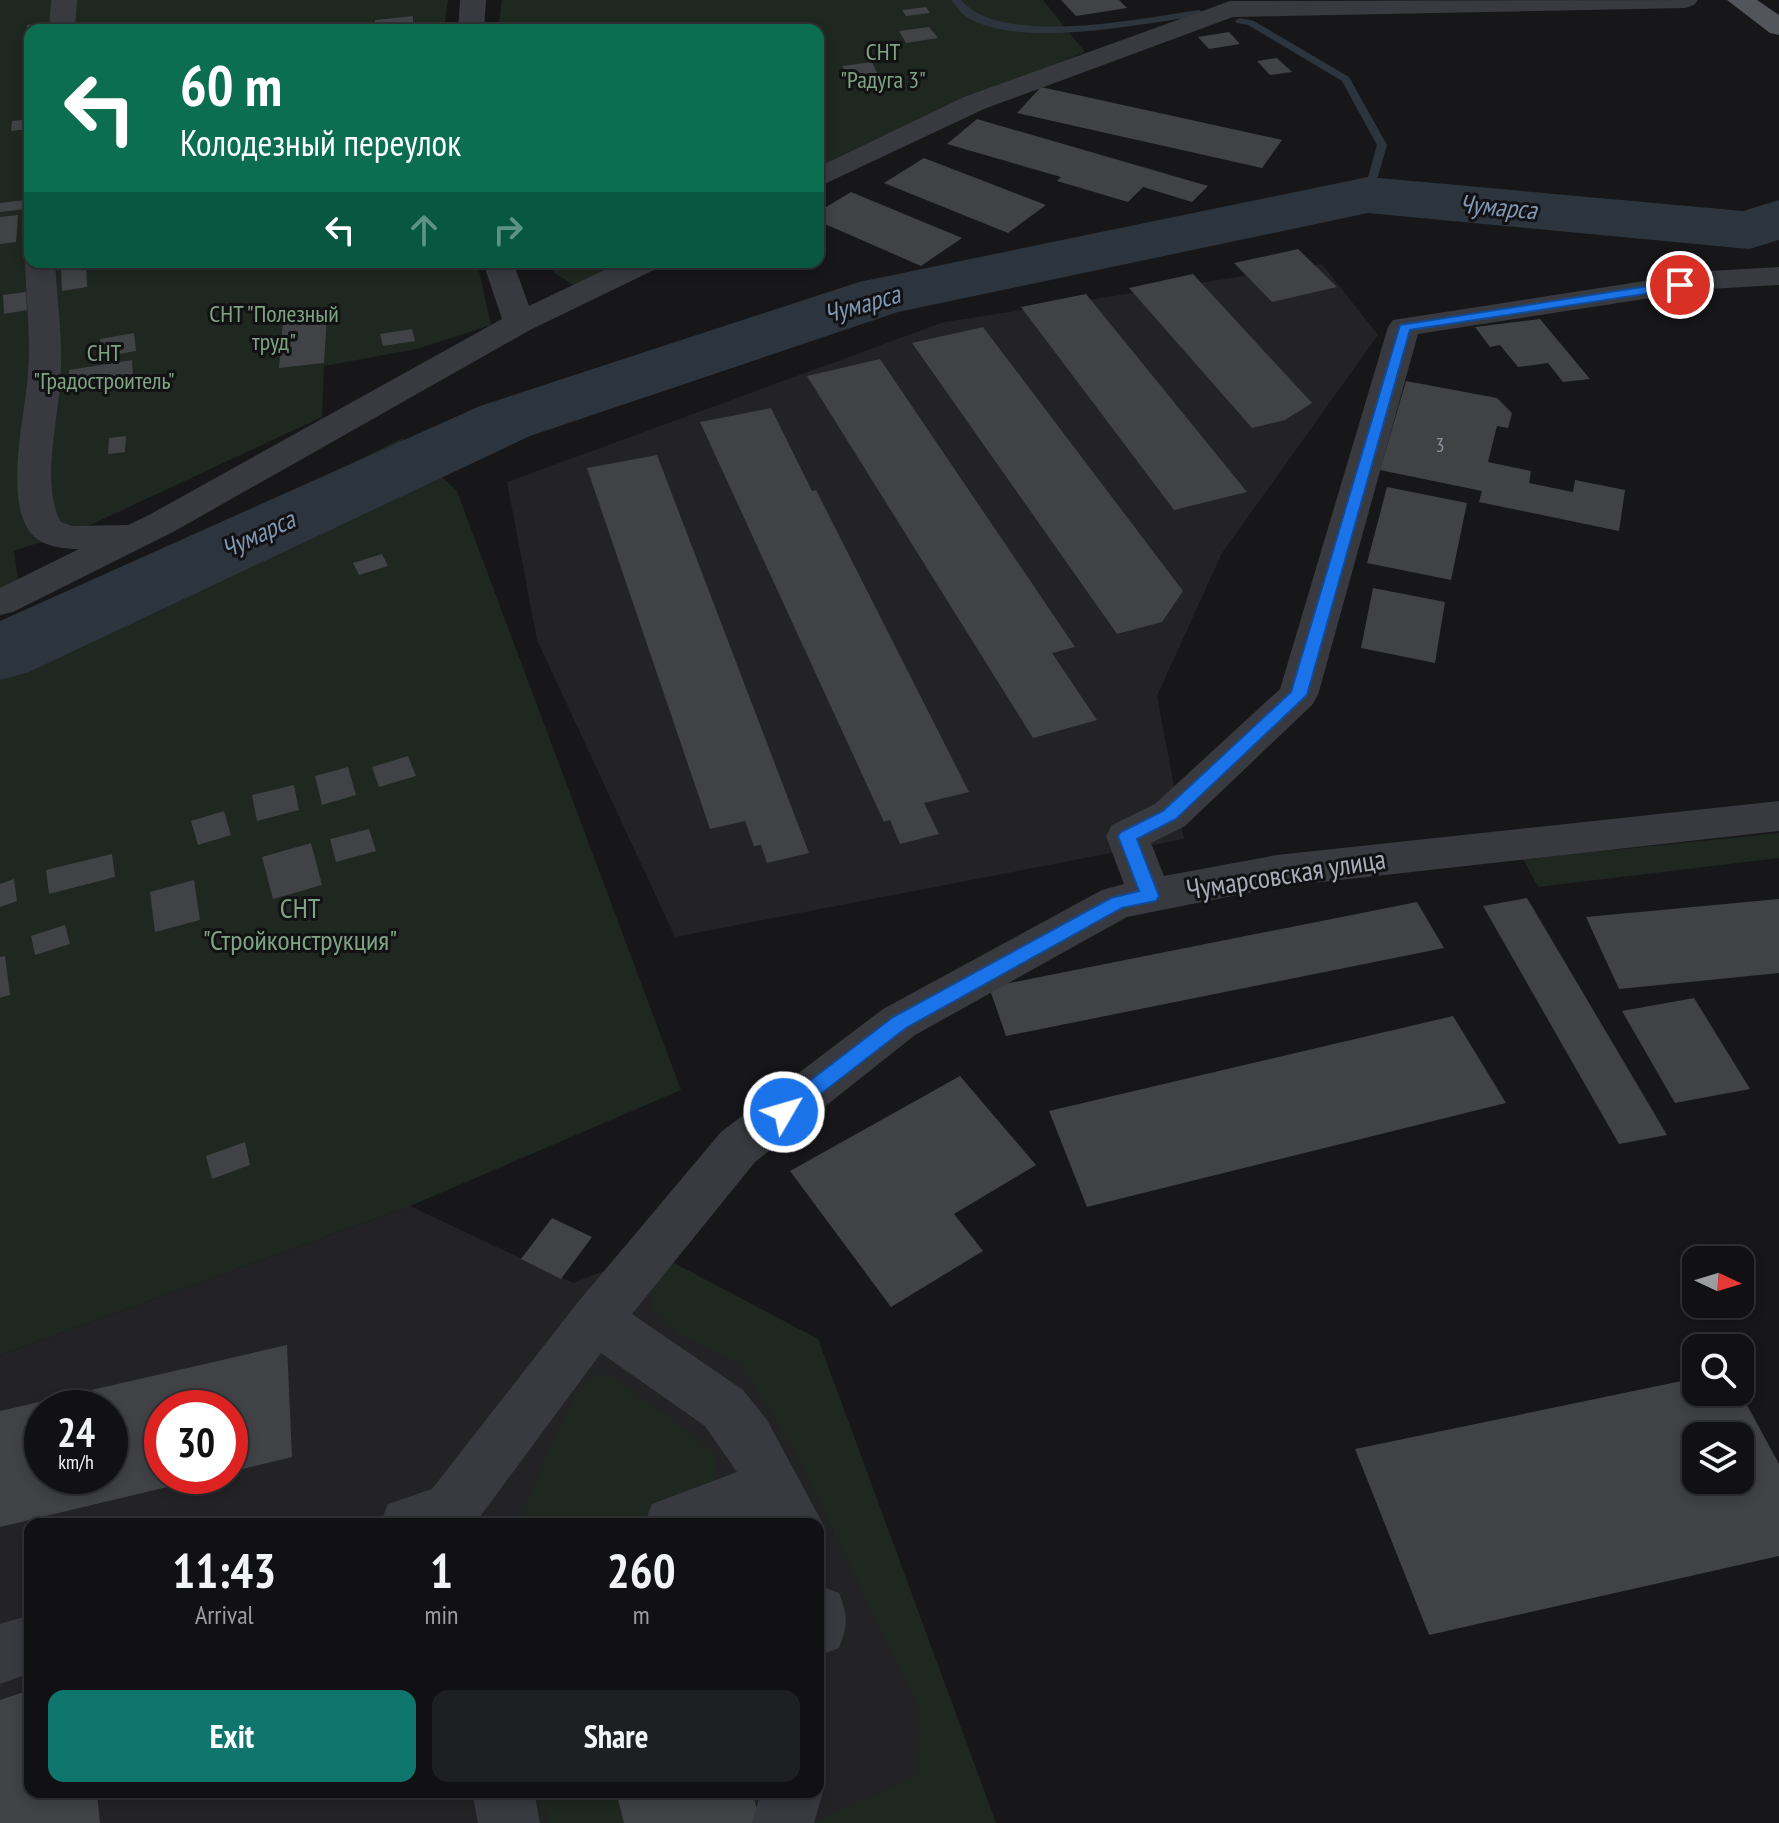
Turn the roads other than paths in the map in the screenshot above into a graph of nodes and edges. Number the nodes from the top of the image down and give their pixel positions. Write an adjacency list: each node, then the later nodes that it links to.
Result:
1 (64, 0): 5 (street)
2 (473, 0): 6 (street)
3 (1685, 0): 8 (street)
4 (1740, 0): 7 (main road)
5 (62, 24)
6 (471, 24)
7 (1779, 27)
8 (824, 175)
9 (40, 268): 15 (street)
10 (500, 268): 13 (street)
11 (633, 268): 13 (street)
12 (1779, 276): 19 (street)
13 (519, 323): 16 (street)
14 (0, 475): 15 (street)
15 (36, 477): 16 (street)
16 (135, 536): 17 (street)
17 (0, 603)
18 (1779, 816): 19 (street, Чумарсовская улица)
19 (1150, 896): 20 (street, Чумарсовская улица)
20 (596, 1319): 21 (street); 22 (street, Чумарсовская улица)
21 (783, 1504): 23 (street)
22 (439, 1518)
23 (705, 1518)
24 (24, 1646): 25 (street)
25 (0, 1654)
26 (504, 1798): 28 (street)
27 (790, 1798): 29 (street)
28 (509, 1823)
29 (783, 1823)

